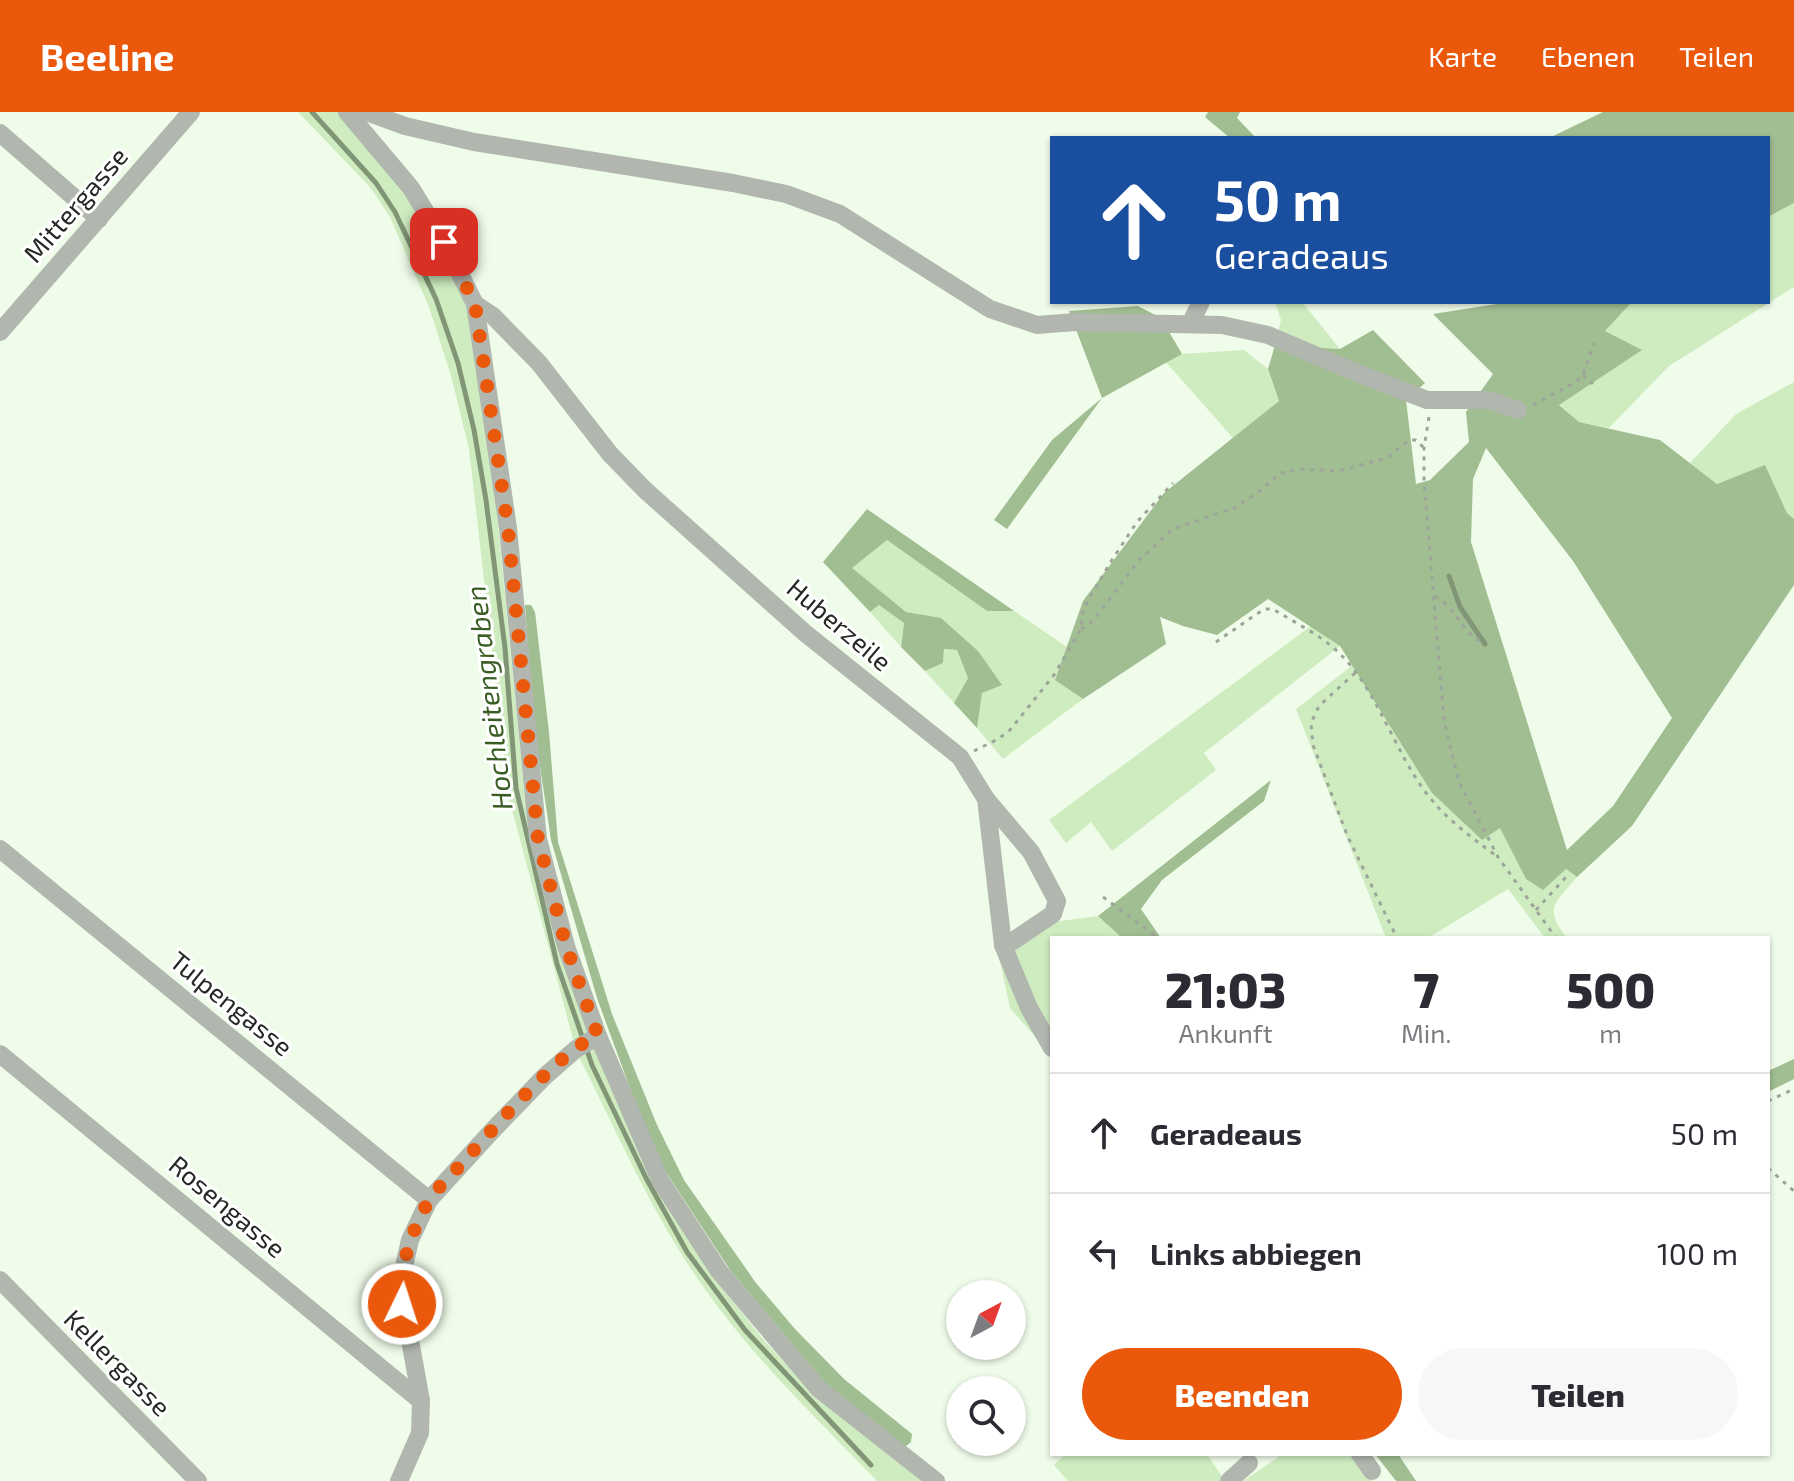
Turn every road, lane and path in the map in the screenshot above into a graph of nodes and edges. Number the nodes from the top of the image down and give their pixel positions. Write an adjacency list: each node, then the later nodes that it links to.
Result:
1 (191, 112): 7 (street, Mittergasse)
2 (347, 112): 6 (street)
3 (367, 112): 4 (street)
4 (405, 126): 6 (street); 10 (street)
5 (0, 133): 7 (street)
6 (377, 146): 8 (street)
7 (99, 219): 11 (street, Mittergasse)
8 (475, 304): 25 (street, Huberzeile); 36 (street)
9 (1200, 304): 10 (street)
10 (1190, 324): 15 (street)
11 (0, 332)
12 (1594, 343): 13 (path)
13 (1583, 375): 14 (path); 16 (path)
14 (1593, 384)
15 (1427, 400): 17 (street); 18 (path)
16 (1537, 403)
17 (1518, 410)
18 (1424, 448): 20 (path); 21 (path)
19 (1173, 483): 21 (path)
20 (1435, 596): 23 (path); 28 (path)
21 (1081, 629): 25 (path)
22 (1216, 642): 24 (path)
23 (1483, 643)
24 (1355, 673): 28 (path); 32 (path)
25 (960, 757): 26 (street, Huberzeile)
26 (986, 799): 35 (street, Huberzeile); 35 (street)
27 (0, 849): 43 (street, Tulpengasse)
28 (1498, 857): 31 (path)
29 (1567, 876): 31 (path)
30 (1103, 897): 33 (path)
31 (1536, 910): 34 (path)
32 (1395, 934)
33 (1155, 936)
34 (1555, 936)
35 (1003, 945): 37 (street, Huberzeile)
36 (589, 1041): 43 (street); 52 (street)
37 (1050, 1045)
38 (0, 1054): 45 (street, Rosengasse)
39 (1794, 1089): 40 (path)
40 (1770, 1100)
41 (1770, 1170): 42 (path)
42 (1794, 1191)
43 (429, 1200): 45 (street)
44 (0, 1280): 50 (street, Kellergasse)
45 (421, 1401): 49 (street)
46 (1361, 1456): 48 (street)
47 (1249, 1463): 53 (street)
48 (1372, 1471)
49 (402, 1473): 51 (street)
50 (198, 1481)
51 (418, 1481)
52 (936, 1481)
53 (1229, 1481)

